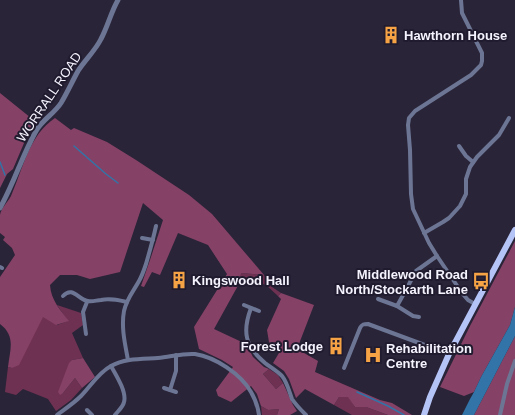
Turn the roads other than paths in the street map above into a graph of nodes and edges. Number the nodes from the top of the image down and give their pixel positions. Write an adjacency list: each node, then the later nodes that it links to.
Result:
1 (118, 0): 6 (street, WORRALL ROAD)
2 (461, 0): 9 (street)
3 (509, 118): 5 (street)
4 (460, 146): 5 (street)
5 (473, 162): 9 (street)
6 (0, 208)
7 (156, 226): 11 (street)
8 (515, 230): 17 (main road)
9 (424, 232): 12 (street)
10 (142, 238): 11 (street)
11 (153, 240): 16 (street)
12 (437, 256): 17 (street); 19 (street)
13 (63, 296): 15 (street)
14 (378, 299): 19 (street)
15 (87, 302): 16 (street); 23 (street)
16 (127, 302): 26 (street)
17 (475, 304): 24 (main road)
18 (244, 305): 20 (street)
19 (397, 306): 22 (street)
20 (251, 308): 21 (street); 38 (street)
21 (259, 311)
22 (419, 317)
23 (86, 334)
24 (448, 354): 29 (street); 39 (main road)
25 (176, 355): 26 (street); 31 (street); 37 (street)
26 (128, 360): 28 (street)
27 (515, 361): 40 (street)
28 (111, 366): 34 (street); 36 (street)
29 (344, 368)
30 (164, 388): 31 (street)
31 (170, 390): 32 (street)
32 (176, 392)
33 (87, 410): 35 (street)
34 (58, 414)
35 (92, 415)
36 (115, 415)
37 (259, 415)
38 (306, 415)
39 (424, 415)
40 (500, 415)

